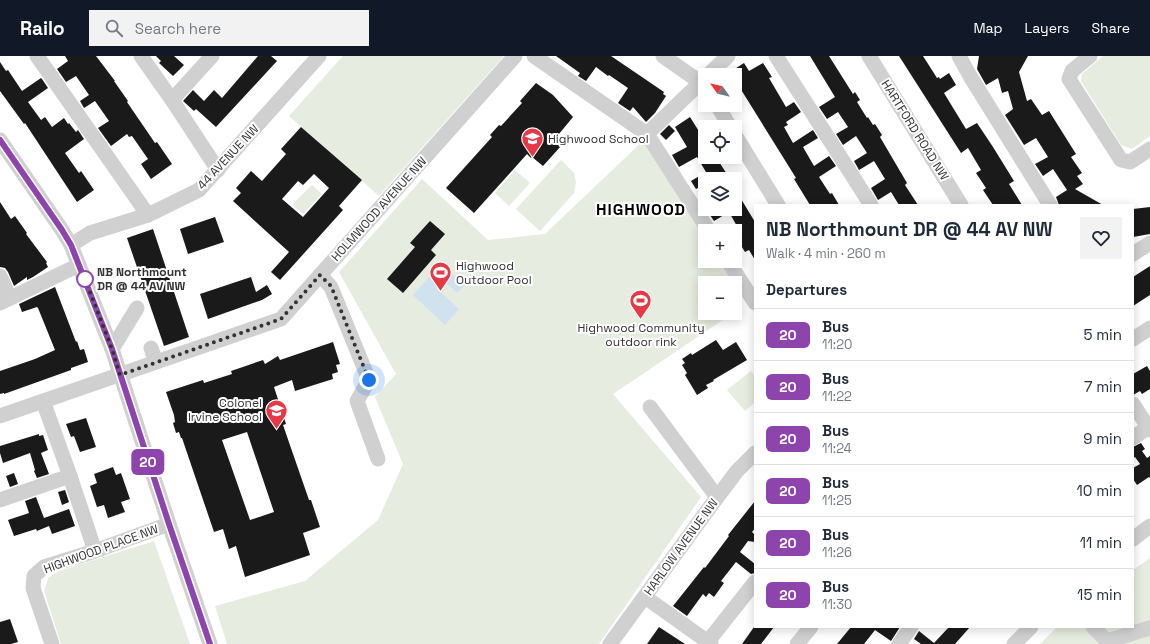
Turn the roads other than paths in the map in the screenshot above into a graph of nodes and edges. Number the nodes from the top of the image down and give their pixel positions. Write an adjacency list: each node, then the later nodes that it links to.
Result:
1 (37, 56): 26 (street)
2 (141, 56): 16 (street)
3 (212, 56): 16 (street)
4 (319, 56): 21 (street, 44 AVENUE NW)
5 (515, 56): 33 (street, HOLMWOOD AVENUE NW)
6 (534, 56): 17 (street)
7 (663, 56): 14 (street)
8 (728, 56): 13 (street)
9 (776, 56): 23 (street)
10 (869, 56): 24 (street, HARTFORD ROAD NW)
11 (1090, 56): 20 (street)
12 (964, 58): 25 (street)
13 (716, 68)
14 (698, 77)
15 (698, 87): 17 (street)
16 (172, 100): 21 (street)
17 (647, 134): 27 (street)
18 (0, 140): 29 (street)
19 (742, 146): 22 (street)
20 (1150, 149)
21 (218, 170): 26 (street, 44 AVENUE NW)
22 (777, 204)
23 (869, 204)
24 (960, 204)
25 (1049, 204)
26 (148, 215): 29 (street, 44 AVENUE NW)
27 (705, 224)
28 (1150, 243): 30 (street)
29 (71, 245): 31 (street)
30 (1134, 253)
31 (80, 265): 35 (street); 41 (street)
32 (732, 268): 36 (street)
33 (320, 275): 42 (street, HOLMWOOD AVENUE NW); 51 (street)
34 (0, 276): 35 (street)
35 (5, 300)
36 (754, 301)
37 (137, 308): 41 (street)
38 (1150, 328): 39 (street)
39 (1134, 338)
40 (151, 348): 42 (street)
41 (112, 349): 43 (street)
42 (156, 362): 43 (street, HOLMWOOD AVENUE NW)
43 (120, 375): 44 (street, HOLMWOOD AVENUE NW); 55 (street)
44 (43, 401): 47 (street, HOLMWOOD AVENUE NW); 52 (street)
45 (650, 406): 53 (street)
46 (1134, 406): 48 (street)
47 (0, 416)
48 (1149, 428): 49 (street)
49 (1134, 437)
50 (754, 454): 53 (street, HARLOW AVENUE NW)
51 (378, 459)
52 (70, 476): 54 (street); 58 (street)
53 (717, 497): 60 (street, HARLOW AVENUE NW)
54 (0, 500)
55 (169, 524): 58 (street, HIGHWOOD PLACE NW); 69 (street)
56 (1150, 526): 57 (street)
57 (1134, 538)
58 (95, 551): 68 (street, HIGHWOOD PLACE NW)
59 (754, 583): 66 (street)
60 (645, 597): 66 (street); 70 (street, HARLOW AVENUE NW)
61 (810, 628): 71 (street)
62 (910, 628): 72 (street)
63 (1030, 628): 73 (street)
64 (1094, 628): 67 (street)
65 (1150, 628): 67 (street)
66 (708, 643)
67 (1108, 643)
68 (52, 644)
69 (210, 644)
70 (610, 644)
71 (797, 644)
72 (899, 644)
73 (1014, 644)

